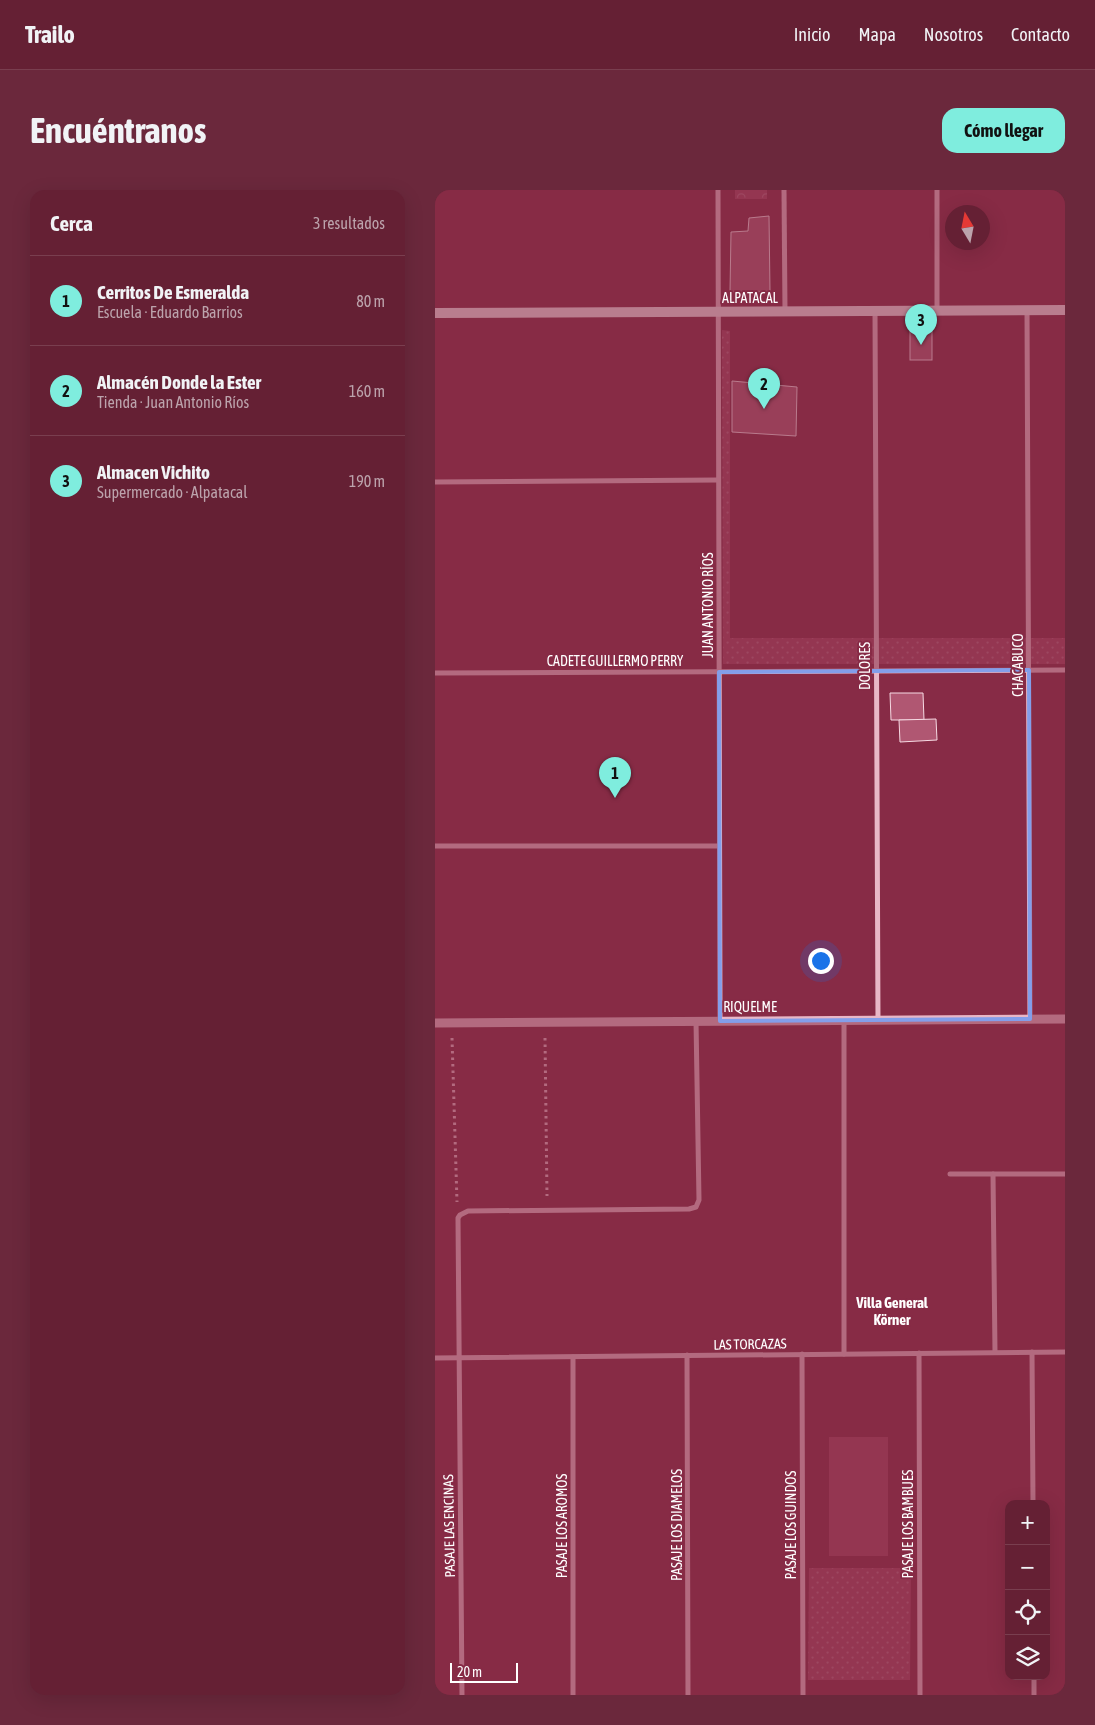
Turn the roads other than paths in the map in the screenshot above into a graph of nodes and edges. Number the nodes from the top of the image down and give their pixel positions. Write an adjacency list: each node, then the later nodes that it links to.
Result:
1 (718, 190): 8 (street, JUAN ANTONIO RÍOS)
2 (784, 190): 9 (street)
3 (937, 190): 7 (street)
4 (1027, 310): 5 (main road, ALPATACAL); 7 (main road, ALPATACAL); 13 (street, CHACABUCO)
5 (1065, 310)
6 (875, 311): 7 (main road, ALPATACAL); 9 (main road, ALPATACAL); 15 (street, DOLORES)
7 (937, 311)
8 (718, 312): 9 (main road, ALPATACAL); 10 (main road, ALPATACAL); 11 (street, JUAN ANTONIO RÍOS)
9 (785, 312)
10 (435, 313)
11 (719, 480): 12 (street); 16 (street, JUAN ANTONIO RÍOS)
12 (435, 482)
13 (1029, 670): 14 (street, CADETE GUILLERMO PERRY); 15 (street, CADETE GUILLERMO PERRY); 20 (street, CHACABUCO)
14 (1065, 670)
15 (877, 671): 16 (street, CADETE GUILLERMO PERRY); 23 (street, DOLORES)
16 (719, 672): 17 (street, CADETE GUILLERMO PERRY); 19 (street, JUAN ANTONIO RÍOS)
17 (435, 673)
18 (435, 846): 19 (street)
19 (719, 846): 25 (street, JUAN ANTONIO RÍOS)
20 (1030, 1019): 21 (street, RIQUELME); 23 (street, RIQUELME)
21 (1065, 1019)
22 (844, 1020): 23 (street, RIQUELME); 25 (street, RIQUELME); 35 (street)
23 (878, 1020)
24 (696, 1021): 25 (street, RIQUELME); 26 (street, RIQUELME); 39 (street, PASAJE LAS ENCINAS)
25 (720, 1021)
26 (435, 1023)
27 (950, 1174): 28 (street)
28 (993, 1174): 29 (street); 30 (street)
29 (1065, 1174)
30 (995, 1352): 31 (street, LAS TORCAZAS); 33 (street, LAS TORCAZAS)
31 (1032, 1352): 32 (street, LAS TORCAZAS); 40 (street)
32 (1065, 1352)
33 (919, 1353): 35 (street, LAS TORCAZAS); 46 (street, PASAJE LOS BAMBUES)
34 (802, 1354): 35 (street, LAS TORCAZAS); 36 (street, LAS TORCAZAS); 45 (street, PASAJE LOS GUINDOS)
35 (844, 1354)
36 (687, 1356): 37 (street, LAS TORCAZAS); 44 (street, PASAJE LOS DIAMELOS)
37 (573, 1357): 39 (street, LAS TORCAZAS); 43 (street, PASAJE LOS AROMOS)
38 (435, 1358): 39 (street, LAS TORCAZAS)
39 (459, 1358): 42 (street, PASAJE LAS ENCINAS)
40 (1033, 1500)
41 (1034, 1680): 47 (street)
42 (462, 1695)
43 (573, 1695)
44 (688, 1695)
45 (803, 1695)
46 (920, 1695)
47 (1034, 1695)

